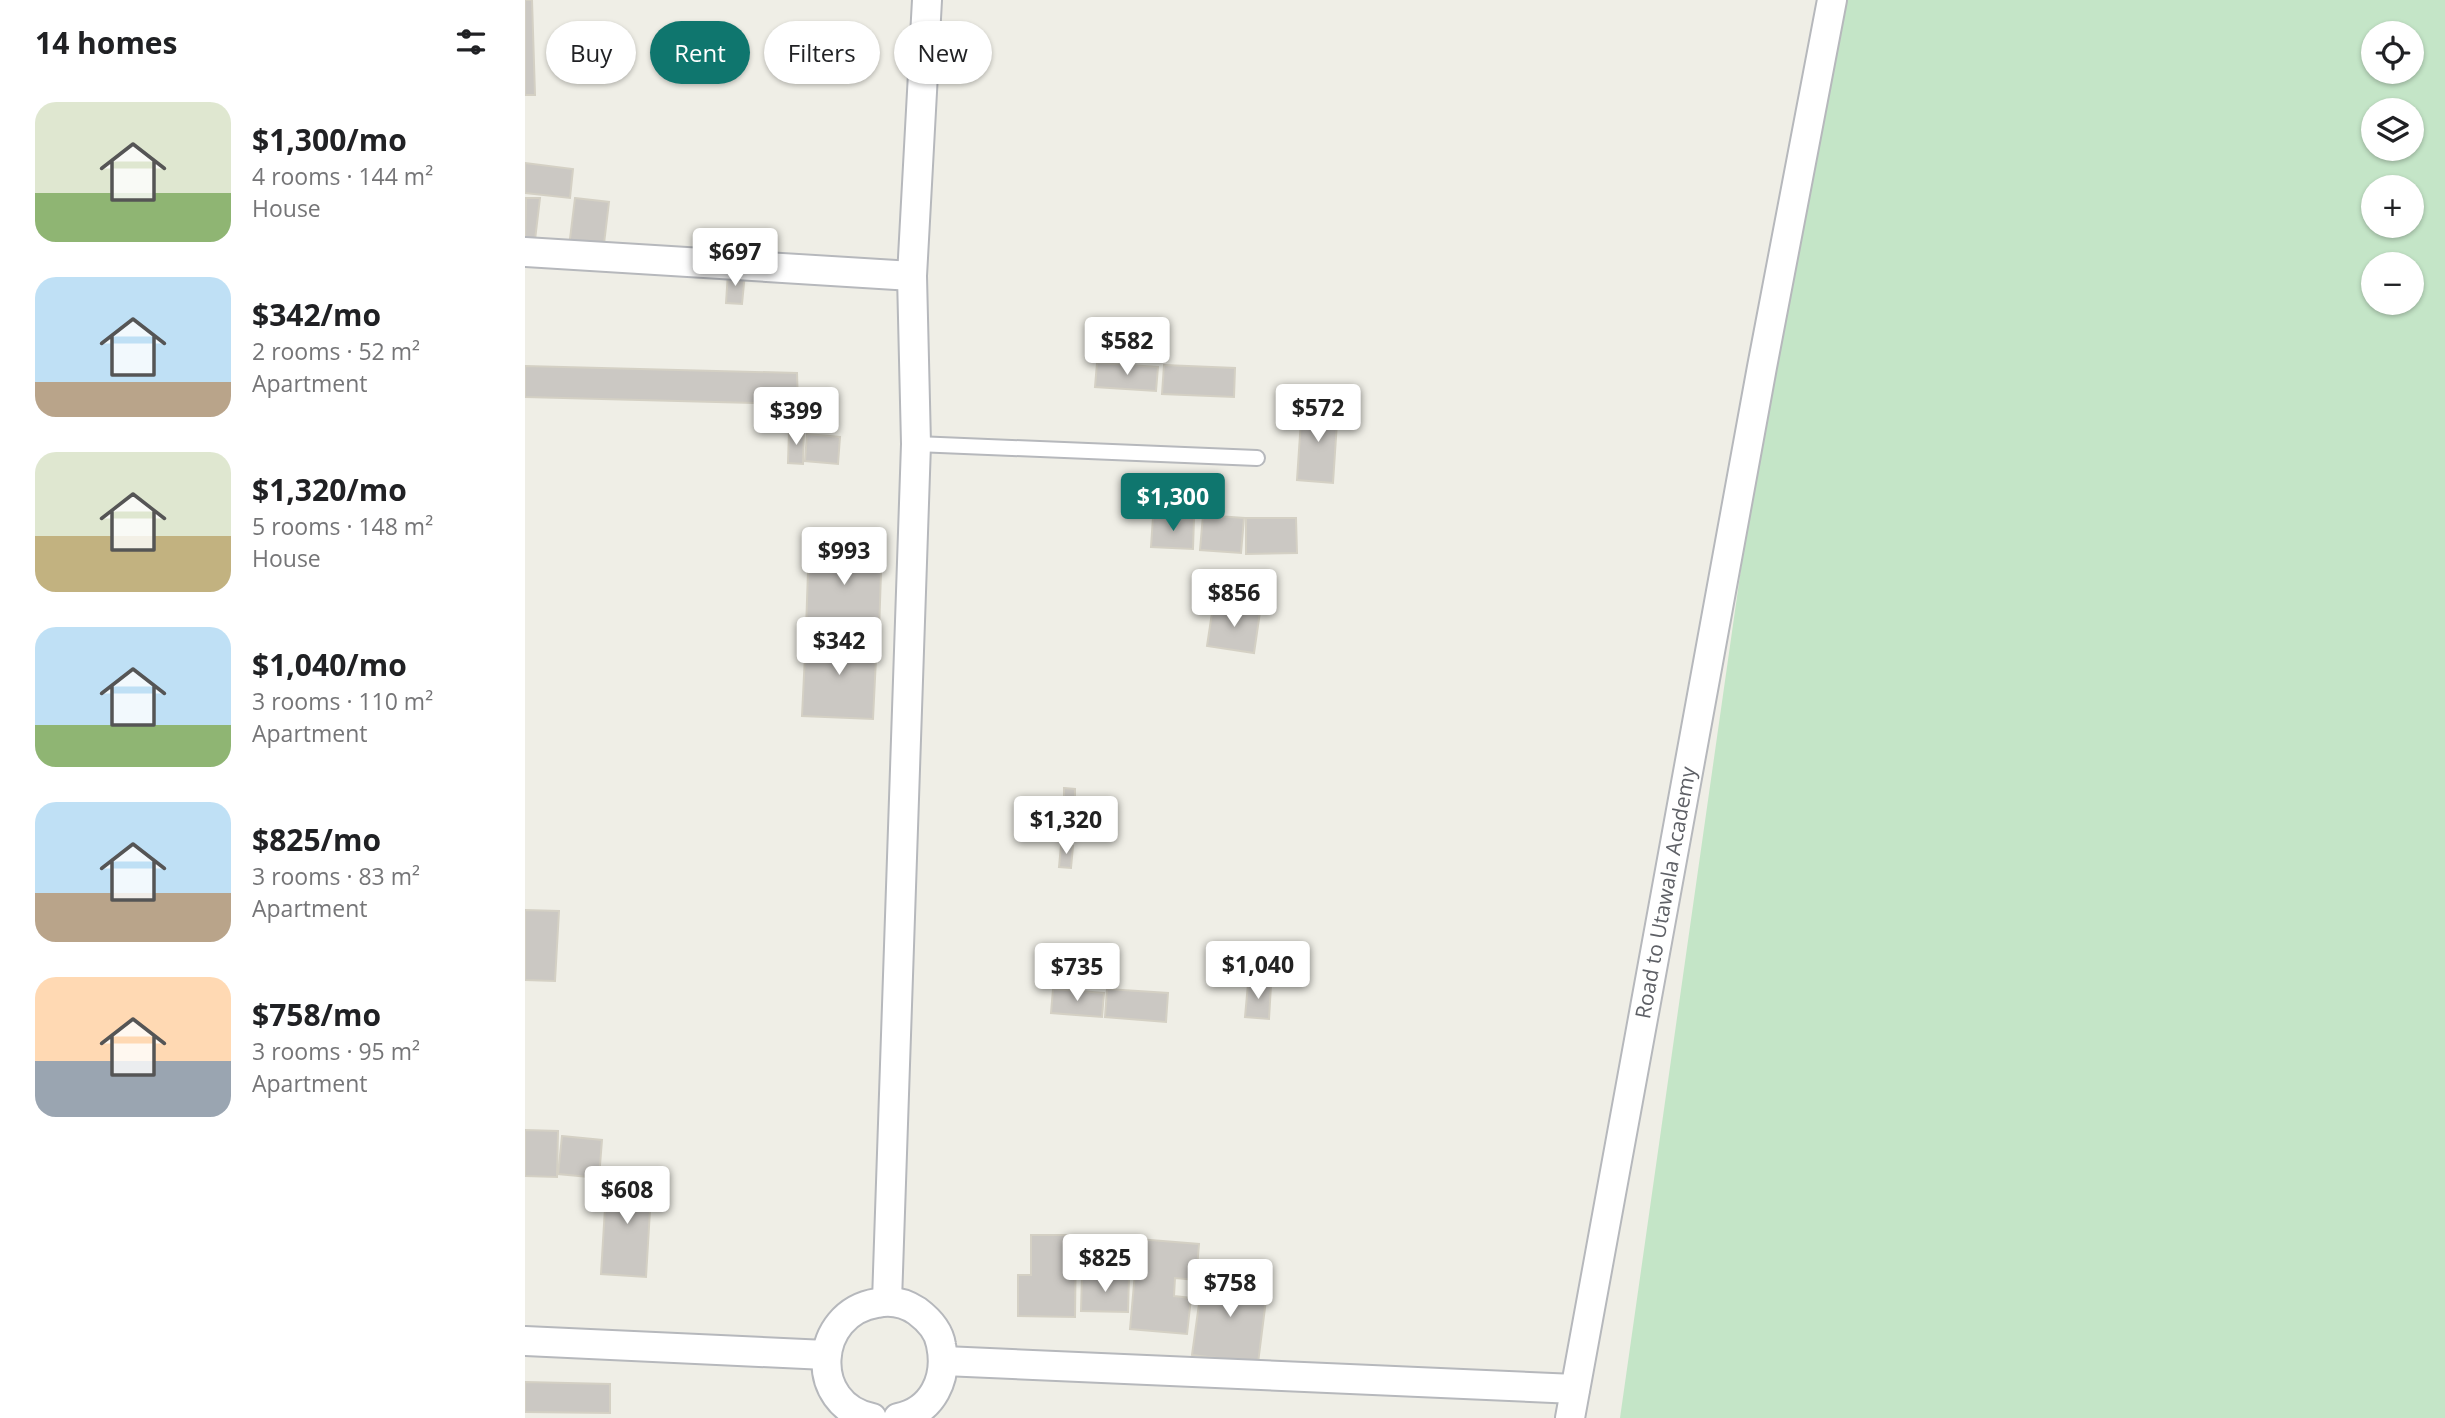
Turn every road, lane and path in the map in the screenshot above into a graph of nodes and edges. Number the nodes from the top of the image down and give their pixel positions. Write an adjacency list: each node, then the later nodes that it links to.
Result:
1 (927, 0): 4 (street)
2 (1832, 0): 11 (street, Road to Utawala Academy)
3 (525, 252): 4 (street)
4 (912, 276): 5 (street)
5 (916, 444): 6 (lane); 7 (street)
6 (1258, 458)
7 (887, 1301): 9 (street); 10 (street)
8 (525, 1341): 9 (street)
9 (825, 1355): 12 (street)
10 (944, 1361): 11 (street); 13 (street)
11 (1576, 1390): 14 (street, Road to Utawala Academy)
12 (872, 1418)
13 (898, 1418)
14 (1570, 1418)

